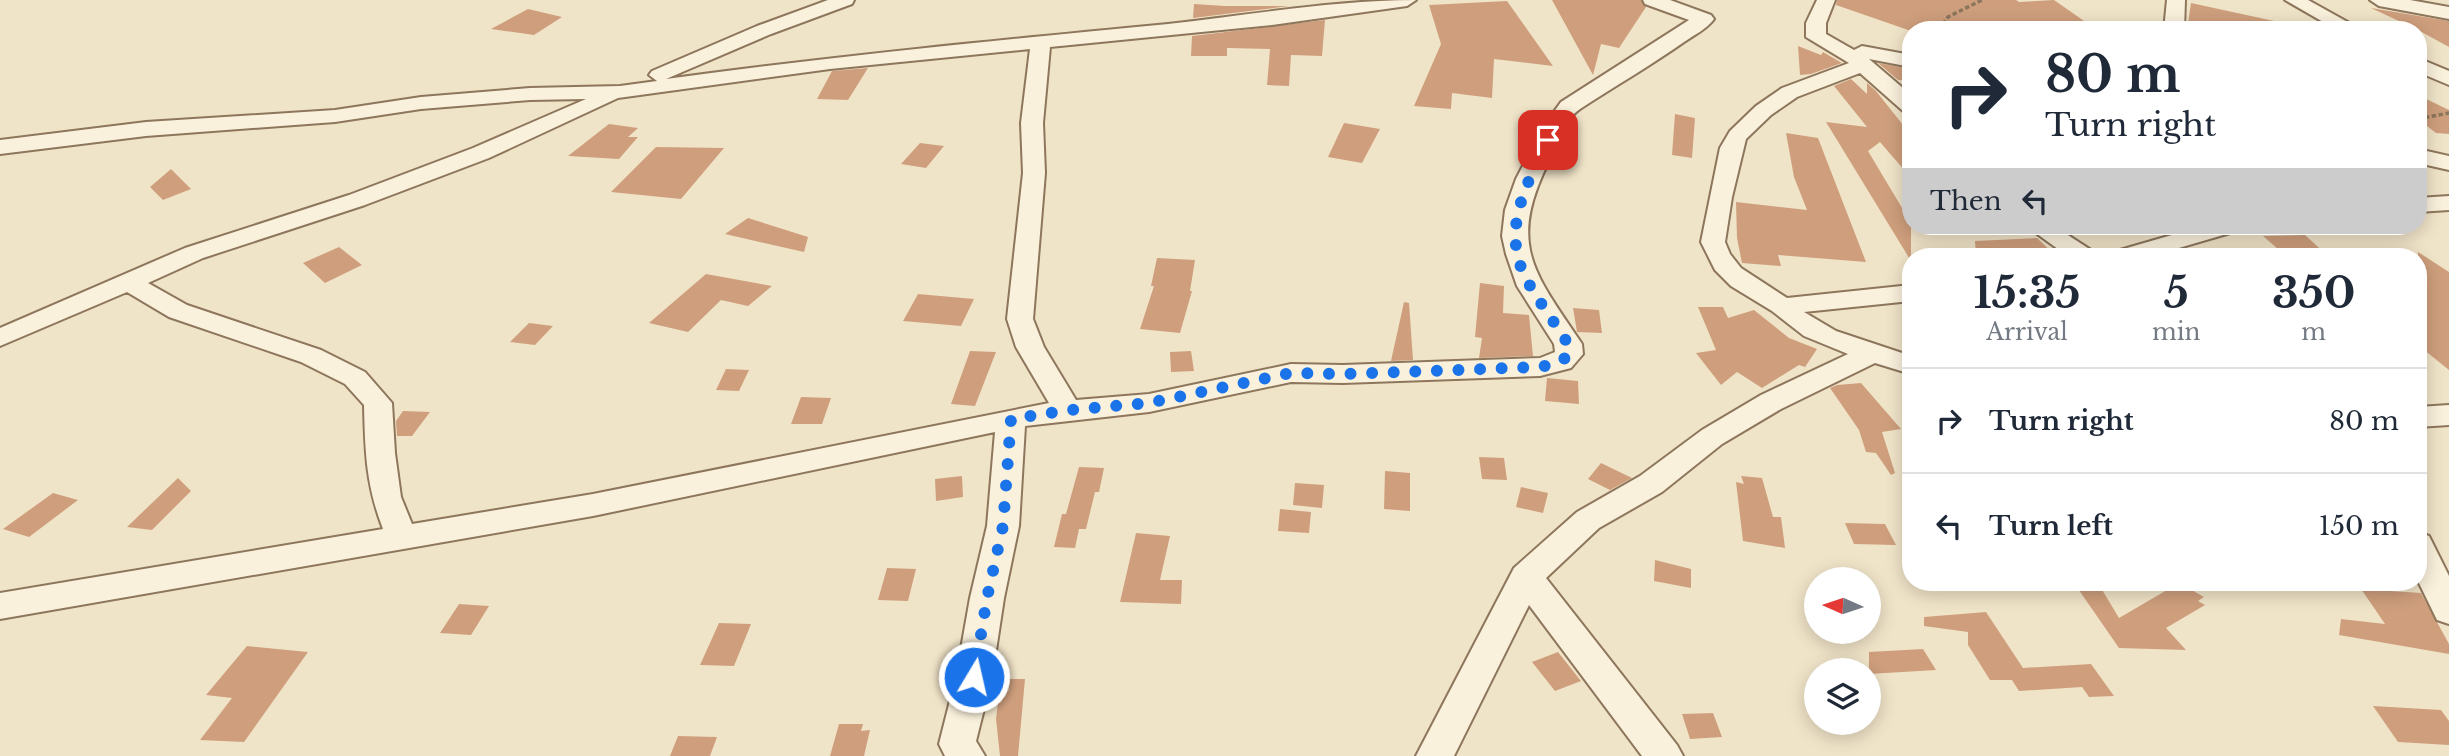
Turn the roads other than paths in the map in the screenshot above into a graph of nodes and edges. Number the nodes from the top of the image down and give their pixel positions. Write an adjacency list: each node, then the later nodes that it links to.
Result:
1 (845, 0): 20 (street)
2 (1320, 0): 9 (street)
3 (1407, 0): 9 (street)
4 (1652, 0): 37 (street)
5 (1826, 0): 17 (street)
6 (2176, 0): 12 (street)
7 (2294, 0): 13 (street)
8 (2379, 0): 11 (street)
9 (1371, 5): 15 (street)
10 (1718, 9): 14 (street)
11 (2449, 13)
12 (2175, 21)
13 (2335, 21)
14 (1716, 31)
15 (1041, 41): 20 (street); 37 (street)
16 (1902, 59): 17 (street)
17 (1861, 63): 21 (street); 33 (street)
18 (2427, 68): 19 (street)
19 (2449, 79)
20 (620, 92): 22 (street); 31 (street)
21 (1902, 98)
22 (0, 147)
23 (2427, 158): 24 (street)
24 (2449, 163)
25 (2449, 202): 26 (street)
26 (2427, 204)
27 (2052, 235): 29 (street)
28 (2197, 235): 30 (street)
29 (2071, 248)
30 (2153, 248)
31 (126, 281): 34 (street); 41 (street)
32 (1902, 294): 33 (street)
33 (1782, 306): 35 (street)
34 (0, 338)
35 (1874, 353): 36 (street); 43 (street)
36 (1902, 362)
37 (1069, 410): 40 (street)
38 (2449, 415): 39 (street)
39 (2427, 416)
40 (1011, 419): 41 (street); 46 (street)
41 (402, 538): 44 (street)
42 (2427, 549): 45 (street)
43 (1526, 577): 47 (street); 48 (street)
44 (0, 606)
45 (2449, 611)
46 (966, 756)
47 (1435, 756)
48 (1664, 756)

